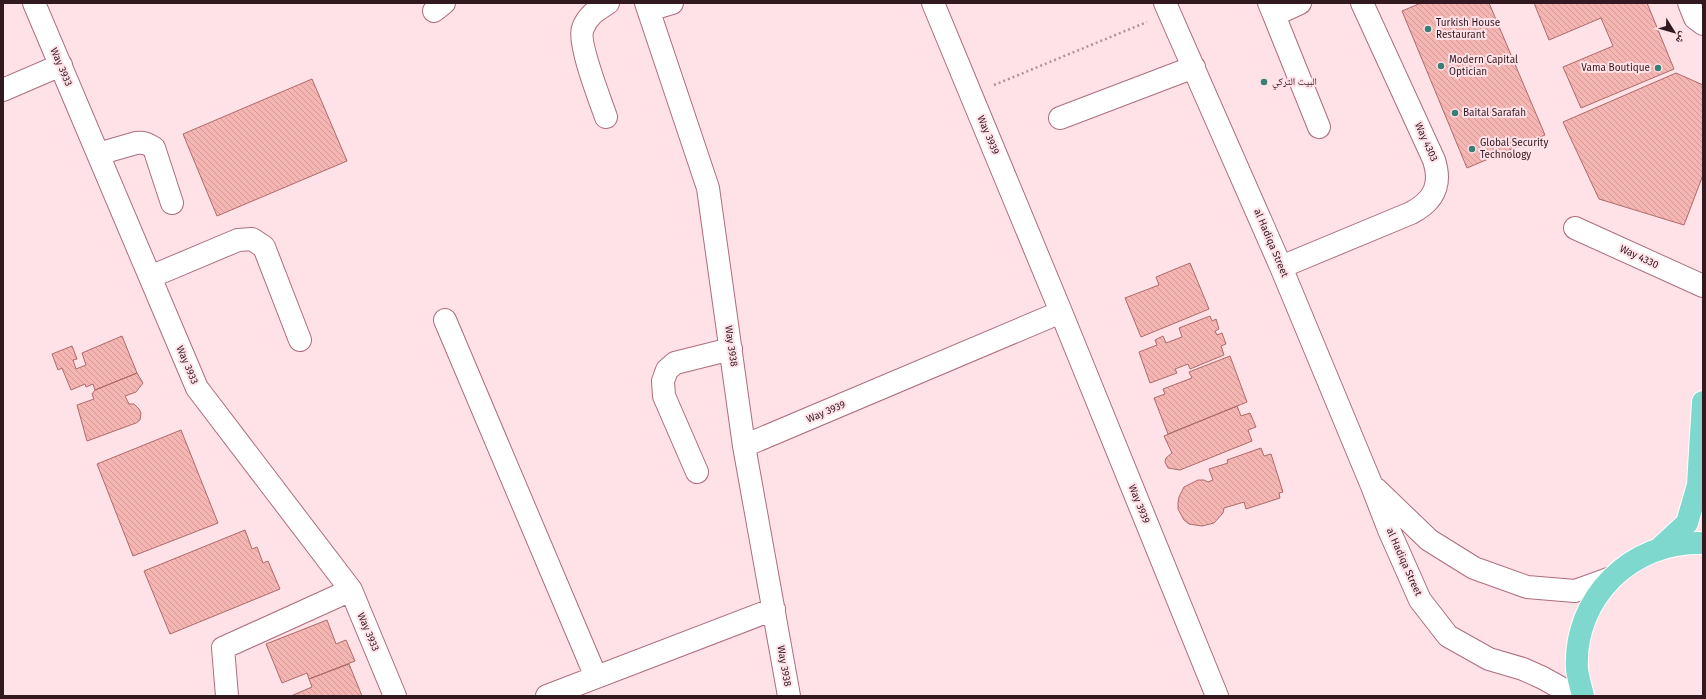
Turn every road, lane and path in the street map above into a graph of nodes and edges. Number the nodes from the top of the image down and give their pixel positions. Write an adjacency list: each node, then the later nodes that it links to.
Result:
1 (34, 3): 12 (street, Way 3933)
2 (608, 3): 16 (street)
3 (672, 3): 8 (street)
4 (933, 3): 15 (street, Way 3939)
5 (1300, 3): 10 (street)
6 (1689, 3): 11 (street)
7 (1370, 6): 22 (street, Way 4303)
8 (647, 7): 28 (street, Way 3938)
9 (1167, 8): 13 (street, al Hadiqa Street); 15 (path)
10 (1271, 9): 18 (street)
11 (1703, 24)
12 (61, 66): 14 (street); 19 (street, Way 3933)
13 (1194, 67): 17 (street); 22 (street, al Hadiqa Street)
14 (3, 90)
15 (971, 95): 25 (street, Way 3939)
16 (606, 117)
17 (1060, 118)
18 (1319, 127)
19 (98, 154): 20 (street); 23 (street, Way 3933)
20 (172, 203)
21 (1575, 228): 24 (street, Way 4330)
22 (1281, 267): 32 (street, al Hadiqa Street)
23 (150, 277): 27 (street); 36 (street, Way 3933)
24 (1703, 286)
25 (1061, 312): 30 (street, Way 3939); 43 (street, Way 3939)
26 (445, 320): 38 (street)
27 (300, 340)
28 (731, 349): 30 (street, Way 3938); 31 (street)
29 (1703, 402): 34 (main road)
30 (744, 446): 37 (street, Way 3938)
31 (697, 472)
32 (1372, 486): 35 (street, al Hadiqa Street); 44 (street, al Hadiqa Street)
33 (1703, 543): 34 (main road)
34 (1660, 548): 35 (main road)
35 (1611, 578): 45 (main road)
36 (351, 590): 39 (street); 40 (street, Way 3933)
37 (774, 608): 38 (street); 42 (street, Way 3938)
38 (596, 677): 41 (street)
39 (227, 696)
40 (395, 696)
41 (547, 696)
42 (789, 696)
43 (1217, 696)
44 (1574, 696)
45 (1583, 696)

